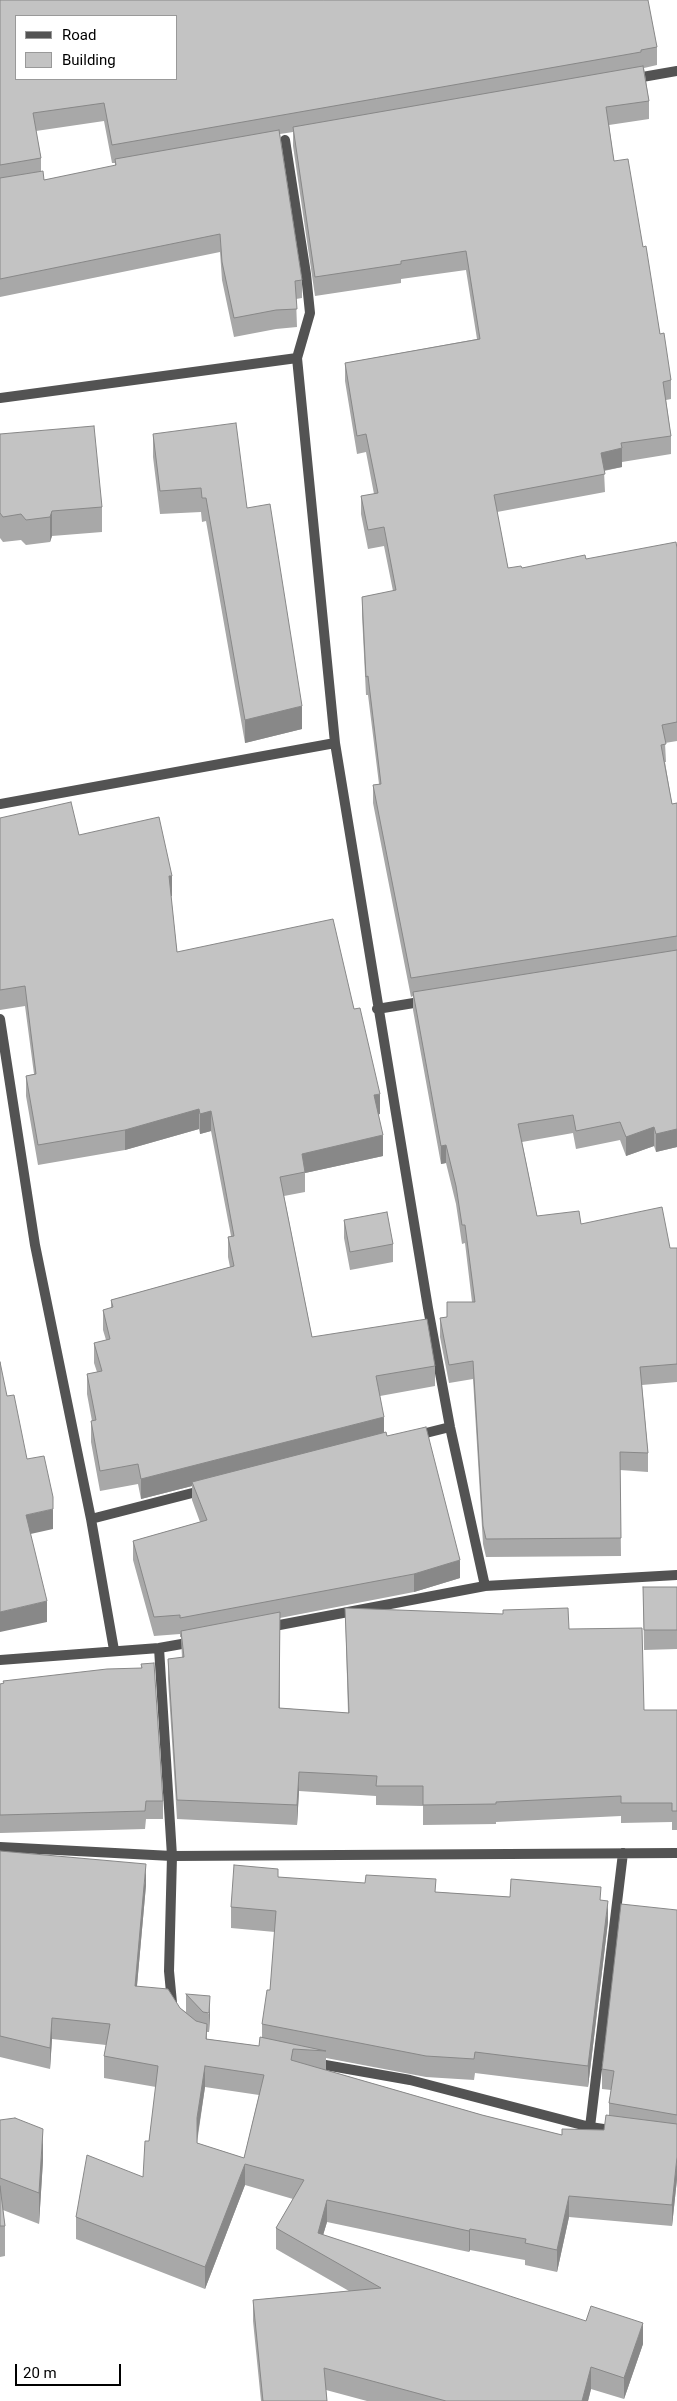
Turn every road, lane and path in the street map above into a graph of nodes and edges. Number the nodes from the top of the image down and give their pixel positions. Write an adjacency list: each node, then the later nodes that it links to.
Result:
1 (677, 71): 2 (street)
2 (618, 81)
3 (285, 140): 4 (street)
4 (297, 358): 5 (street); 6 (street)
5 (0, 398)
6 (336, 743): 7 (street); 9 (street)
7 (0, 804)
8 (435, 999): 9 (street)
9 (378, 1009): 11 (street)
10 (0, 1019): 14 (street)
11 (450, 1427): 12 (street); 16 (street)
12 (402, 1440)
13 (214, 1488): 14 (street)
14 (91, 1519): 20 (street)
15 (677, 1575): 16 (street)
16 (485, 1586): 17 (street)
17 (255, 1630)
18 (207, 1639): 19 (street)
19 (159, 1648): 20 (street); 25 (street)
20 (114, 1650): 21 (street)
21 (0, 1660)
22 (0, 1847): 25 (street)
23 (623, 1853): 24 (street); 25 (street); 28 (street)
24 (677, 1854)
25 (172, 1856): 26 (street)
26 (180, 2016)
27 (300, 2060): 28 (street)
28 (590, 2127): 29 (street)
29 (629, 2132)

